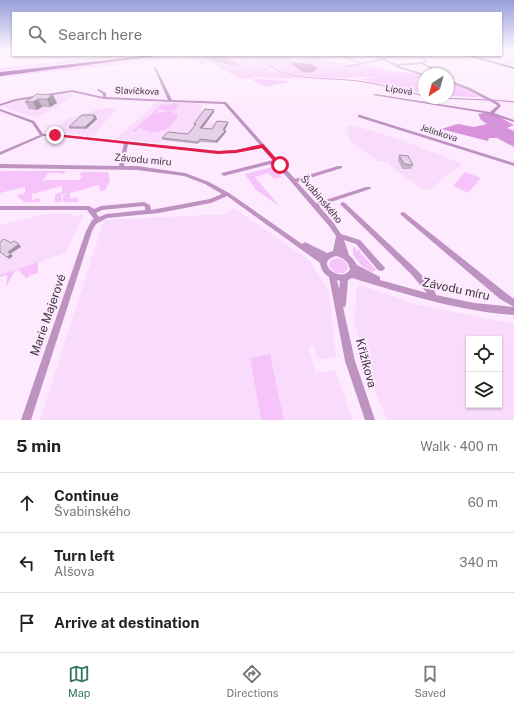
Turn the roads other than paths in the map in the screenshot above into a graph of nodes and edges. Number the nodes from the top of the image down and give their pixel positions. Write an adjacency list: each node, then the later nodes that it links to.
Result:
1 (34, 70): 6 (highway)
2 (35, 70): 6 (highway)
3 (156, 70): 11 (street, Slavíčkova)
4 (406, 70): 5 (street)
5 (418, 73)
6 (0, 74)
7 (454, 84): 15 (street)
8 (99, 90): 10 (street, Slavíčkova)
9 (375, 95): 15 (street, Lipová)
10 (104, 98): 11 (street, Slavíčkova); 13 (street, Slavíčkova)
11 (170, 100): 12 (street, Slavíčkova)
12 (225, 103): 20 (street, Švabinského)
13 (0, 105)
14 (0, 110): 18 (street)
15 (492, 113): 17 (street, Lipová)
16 (360, 116): 23 (street, Jelínkova)
17 (514, 121)
18 (42, 135): 19 (street); 21 (street)
19 (126, 143): 20 (street); 25 (street)
20 (263, 146): 22 (street, Švabinského)
21 (0, 154)
22 (276, 161): 27 (street); 28 (street, Švabinského)
23 (514, 165)
24 (0, 166): 25 (street, Závodu míru)
25 (121, 167): 30 (street, Závodu míru)
26 (340, 168): 28 (street)
27 (224, 174)
28 (294, 181): 32 (street, Švabinského)
29 (368, 188): 32 (street)
30 (227, 194): 35 (street); 41 (street, Závodu míru)
31 (343, 204): 46 (street)
32 (315, 205): 38 (street, Švabinského)
33 (0, 208): 34 (street)
34 (93, 212): 35 (street); 37 (street)
35 (148, 212): 37 (street)
36 (403, 214): 47 (street)
37 (97, 219): 50 (street, Marie Majerové)
38 (339, 236): 39 (street, Švabinského); 40 (street, Švabinského); 42 (street)
39 (336, 254): 40 (street); 41 (street)
40 (346, 256): 43 (street)
41 (325, 259): 44 (street)
42 (381, 268)
43 (353, 271): 45 (street); 46 (street, Závodu míru)
44 (333, 277): 45 (street); 49 (street, Křižíkova)
45 (344, 278): 49 (street, Křižíkova)
46 (432, 297): 48 (street, Závodu míru)
47 (514, 303)
48 (514, 311)
49 (341, 312): 51 (street, Křižíkova)
50 (26, 420)
51 (370, 420)

